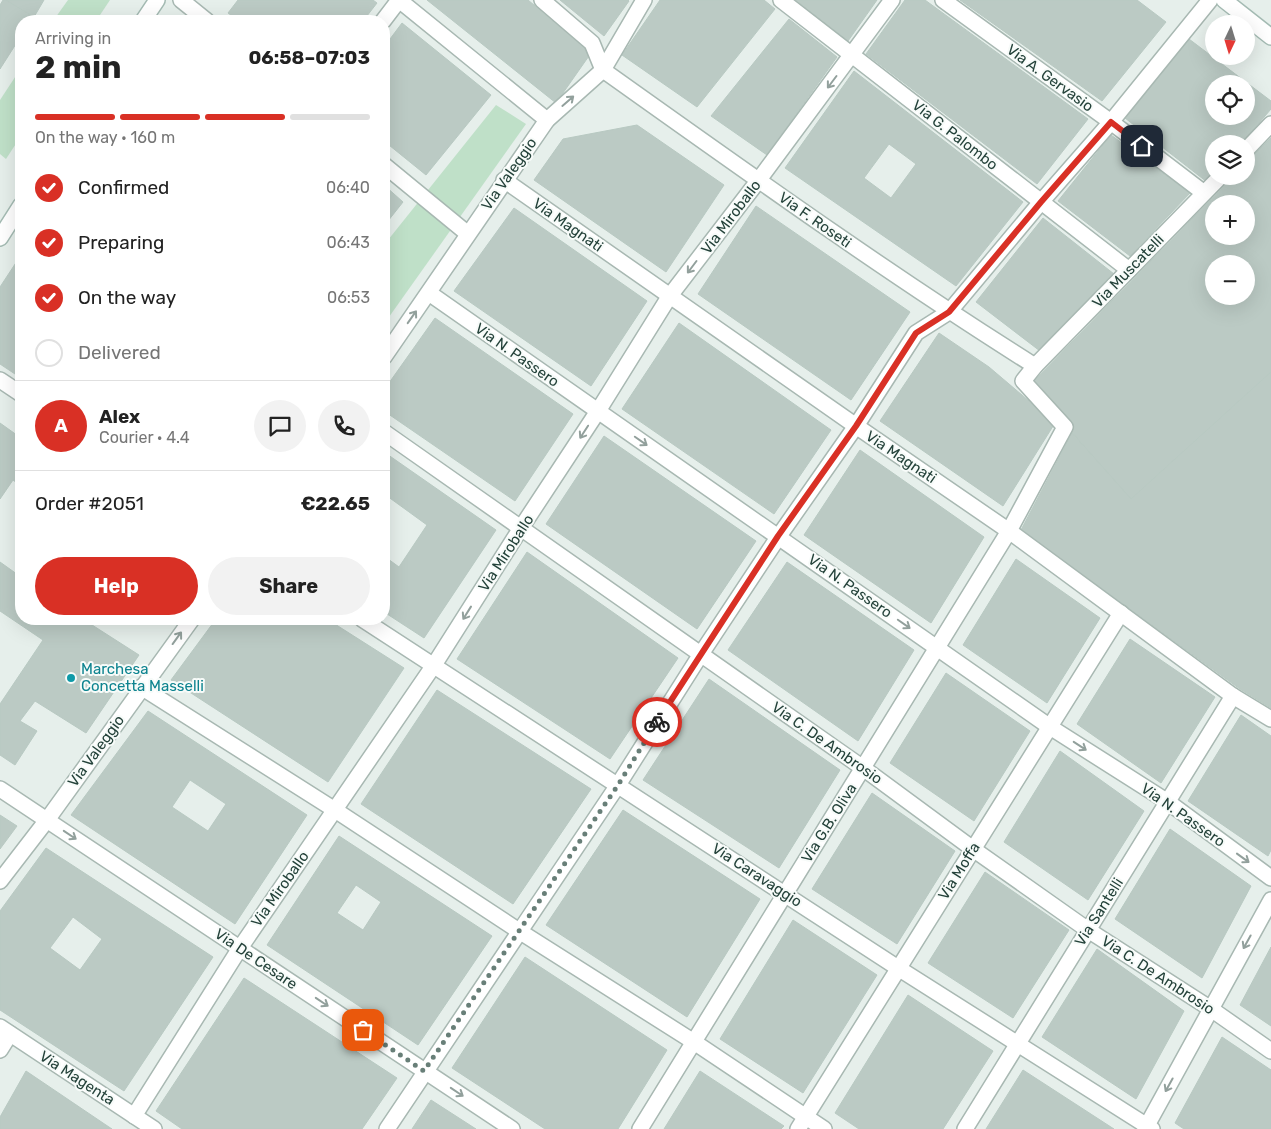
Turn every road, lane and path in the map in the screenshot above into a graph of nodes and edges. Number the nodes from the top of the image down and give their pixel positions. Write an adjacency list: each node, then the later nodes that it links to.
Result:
1 (157, 0): 11 (street)
2 (181, 0): 12 (street)
3 (399, 0): 13 (street); 17 (street)
4 (542, 0): 16 (street)
5 (644, 0): 16 (street, Via Valeggio)
6 (781, 0): 15 (street, Via G. Palombo)
7 (892, 0): 15 (street, Via Miroballo)
8 (944, 0): 18 (street, Via A. Gervasio)
9 (1210, 0): 18 (street)
10 (1224, 0): 14 (street)
11 (147, 15)
12 (200, 15)
13 (387, 15)
14 (1271, 37)
15 (852, 55): 23 (street, Via Miroballo, one-way to 23); 26 (street, Via G. Palombo)
16 (603, 70): 17 (street, Via Valeggio, one-way to 16); 23 (street, Via F. Roseti)
17 (547, 120): 22 (street, Via Valeggio)
18 (1111, 122): 25 (street, Via A. Gervasio); 26 (street)
19 (1271, 124): 20 (street)
20 (1255, 141)
21 (390, 170): 28 (street)
22 (504, 180): 28 (street, Via Valeggio); 32 (street, Via Magnati)
23 (758, 181): 32 (street, Via Miroballo, one-way to 32); 33 (street, Via F. Roseti)
24 (1212, 185): 25 (street, Via Muscatelli)
25 (1204, 193): 30 (street, Via Muscatelli)
26 (1041, 202): 30 (street, Via G. Palombo); 33 (street)
27 (15, 215): 29 (street)
28 (468, 234): 31 (street, Via Valeggio)
29 (0, 238)
30 (1129, 270): 35 (street, Via Muscatelli)
31 (429, 293): 34 (street, Via Valeggio, one-way to 31); 38 (street, Via N. Passero)
32 (670, 297): 38 (street, Via Miroballo); 39 (street, Via Magnati)
33 (949, 312): 35 (street, Via F. Roseti); 39 (street)
34 (390, 343)
35 (1035, 366): 42 (street, Via G.B. Oliva)
36 (0, 380): 37 (street)
37 (15, 390)
38 (598, 411): 41 (street, Via Miroballo, one-way to 41); 43 (street, Via N. Passero, one-way to 43)
39 (856, 426): 42 (street, Via Magnati); 43 (street)
40 (390, 436): 41 (street, Via C. De Ambrosio)
41 (521, 528): 48 (street, Via C. De Ambrosio); 49 (street, Via Miroballo, one-way to 49)
42 (1010, 531): 44 (street, Via Magnati); 47 (street, Via G.B. Oliva)
43 (778, 536): 47 (street, Via N. Passero, one-way to 47); 48 (street)
44 (1121, 613): 51 (street, Via Magnati); 53 (street, Via Moffa)
45 (188, 625): 50 (street, Via Valeggio, one-way to 45)
46 (371, 625): 49 (street, Via Caravaggio)
47 (937, 647): 53 (street, Via N. Passero); 54 (street, Via G.B. Oliva)
48 (701, 654): 54 (street, Via C. De Ambrosio); 55 (street)
49 (434, 665): 55 (street, Via Caravaggio); 58 (street, Via Miroballo)
50 (142, 687): 58 (street); 59 (street, Via Valeggio)
51 (1233, 696): 52 (street, Via Magnati); 57 (street, Via Santelli)
52 (1271, 719)
53 (1050, 726): 57 (street, Via N. Passero, one-way to 57); 60 (street, Via Moffa)
54 (863, 768): 60 (street, Via C. De Ambrosio); 63 (street, Via G.B. Oliva)
55 (618, 785): 63 (street, Via Caravaggio); 66 (street)
56 (0, 789): 59 (street, Via De Cesare)
57 (1168, 802): 61 (street, Via N. Passero, one-way to 61); 65 (street, Via Santelli)
58 (335, 810): 66 (street); 67 (street, Via Miroballo)
59 (47, 820): 62 (street, Via Valeggio); 67 (street, Via De Cesare, one-way to 67)
60 (973, 849): 65 (street, Via C. De Ambrosio); 68 (street, Via Moffa)
61 (1271, 878)
62 (0, 882)
63 (786, 894): 68 (street, Via Caravaggio); 71 (street, Via G.B. Oliva)
64 (1271, 900): 69 (street, one-way to 69)
65 (1088, 930): 69 (street, Via C. De Ambrosio); 72 (street, Via Santelli)
66 (519, 931): 71 (street); 75 (street)
67 (240, 948): 75 (street, Via De Cesare, one-way to 75); 76 (street, Via Miroballo)
68 (898, 968): 72 (street, Via Caravaggio); 77 (street, Via Moffa)
69 (1211, 1009): 74 (street, Via C. De Ambrosio); 78 (street, one-way to 78)
70 (5, 1031): 73 (street); 76 (street, Via Magenta)
71 (694, 1042): 77 (street); 82 (street, Via G.B. Oliva)
72 (1018, 1044): 78 (street, Via Caravaggio); 84 (street, Via Santelli)
73 (0, 1050)
74 (1271, 1051)
75 (424, 1071): 80 (street); 81 (street, Via De Cesare, one-way to 81)
76 (134, 1116): 79 (street, Via Magenta)
77 (802, 1123): 83 (street)
78 (1148, 1128)
79 (154, 1129)
80 (387, 1129)
81 (512, 1129)
82 (640, 1129)
83 (824, 1129)
84 (965, 1129)

